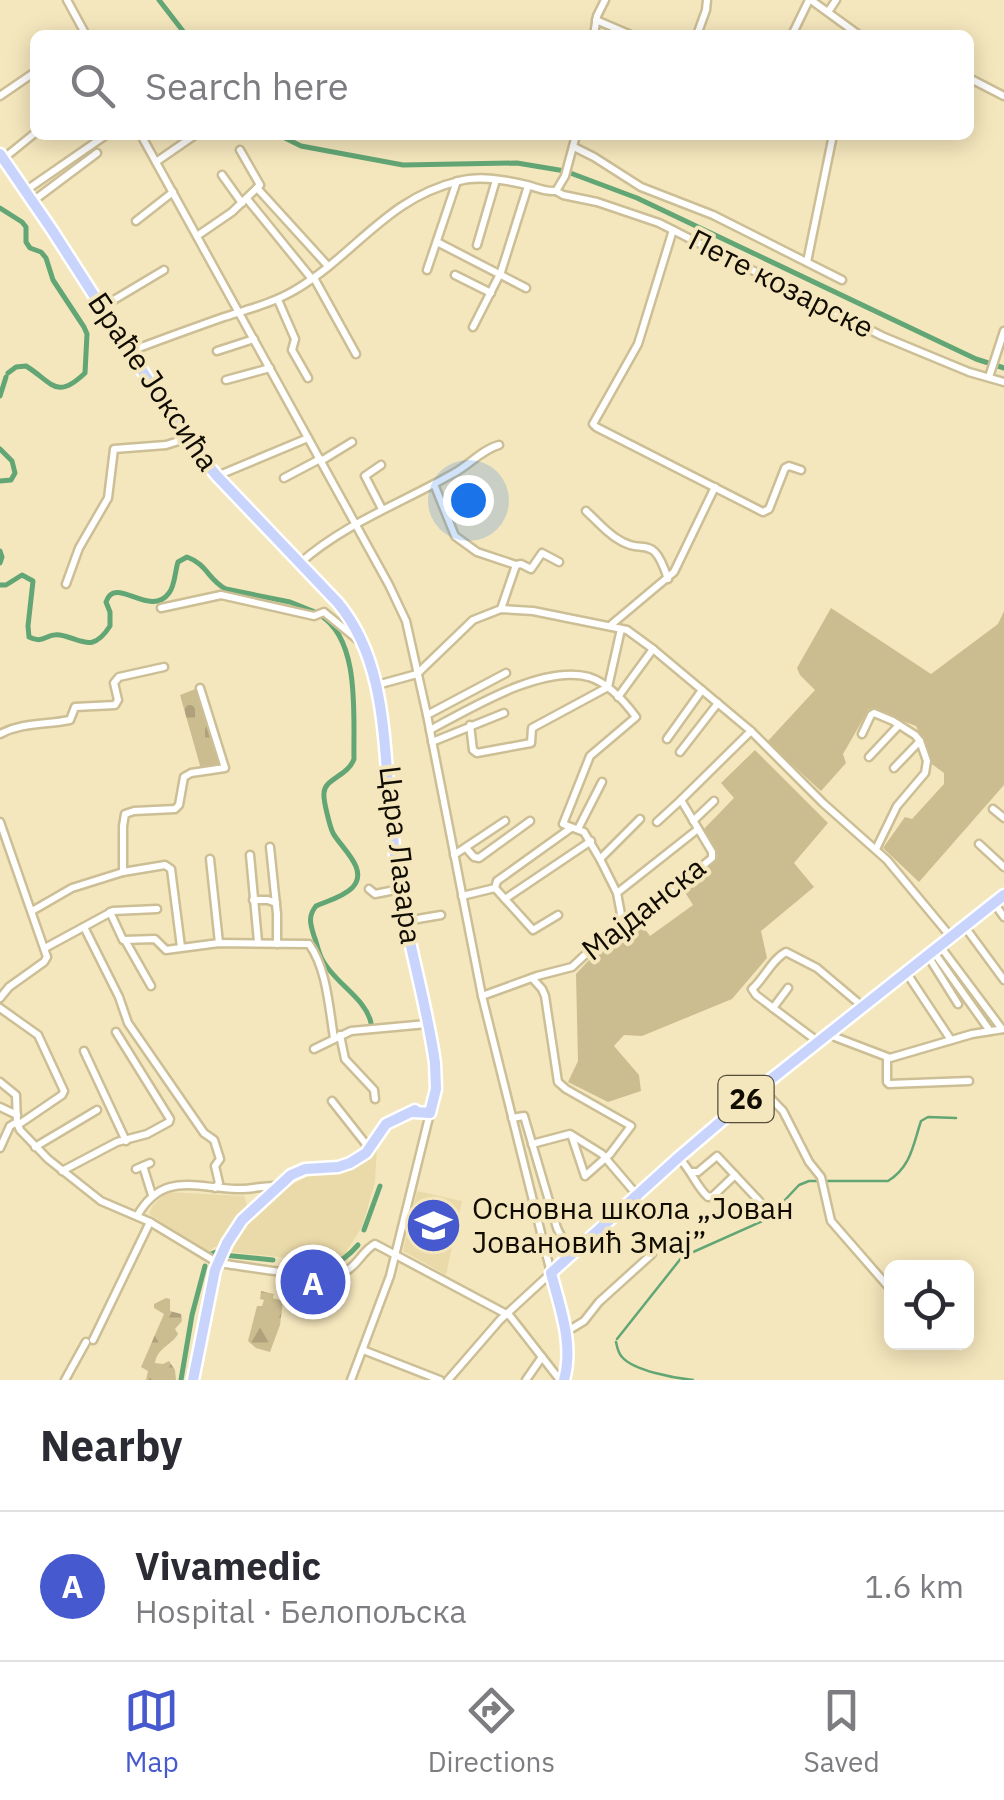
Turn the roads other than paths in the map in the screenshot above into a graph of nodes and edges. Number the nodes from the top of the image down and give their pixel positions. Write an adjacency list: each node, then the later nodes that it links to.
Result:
1 (67, 0): 8 (street)
2 (606, 0): 7 (street)
3 (707, 0): 11 (street)
4 (810, 0): 6 (street); 12 (street)
5 (836, 0): 6 (street)
6 (828, 12): 13 (street)
7 (596, 20): 9 (street); 10 (street)
8 (83, 30)
9 (595, 30)
10 (619, 30)
11 (700, 30)
12 (795, 30)
13 (852, 30)
14 (30, 75): 16 (street)
15 (974, 81): 17 (street)
16 (0, 96)
17 (1004, 96)
18 (30, 136): 27 (street)
19 (100, 140): 36 (street)
20 (144, 140): 28 (street)
21 (188, 140): 28 (street)
22 (575, 140): 24 (street)
23 (832, 140): 43 (street)
24 (574, 147): 34 (street); 43 (street)
25 (240, 150): 33 (street)
26 (97, 153): 36 (street)
27 (2, 156): 36 (main road, Браће Јоксића)
28 (156, 162): 35 (street)
29 (222, 175): 37 (street)
30 (496, 180): 31 (street, Пете козарске); 32 (street, Пете козарске); 42 (street)
31 (457, 181): 41 (street); 44 (street, Пете козарске)
32 (528, 186): 34 (street, Пете козарске); 47 (street)
33 (258, 188): 37 (street); 44 (street)
34 (556, 190): 39 (street, Пете козарске)
35 (173, 192): 38 (street); 40 (street)
36 (29, 196): 54 (main road, Браће Јоксића)
37 (244, 201): 40 (street); 49 (street)
38 (136, 221)
39 (674, 230): 63 (street, Пете козарске); 77 (street)
40 (198, 236): 55 (street)
41 (437, 242): 46 (street); 47 (street)
42 (477, 245)
43 (807, 262): 50 (street)
44 (328, 266): 49 (street, Пете козарске)
45 (164, 270): 54 (street)
46 (427, 270)
47 (500, 274): 51 (street); 52 (street)
48 (455, 275): 52 (street)
49 (313, 278): 53 (street, Пете козарске); 61 (street)
50 (842, 280)
51 (526, 288)
52 (491, 293): 56 (street)
53 (278, 300): 55 (street, Пете козарске); 64 (street)
54 (102, 307): 59 (main road, Браће Јоксића)
55 (240, 312): 58 (street); 59 (street, Пете козарске)
56 (473, 327)
57 (1004, 331): 63 (street)
58 (254, 339): 60 (street); 62 (street)
59 (130, 352): 68 (main road, Браће Јоксића)
60 (217, 352)
61 (356, 354)
62 (270, 368): 65 (street); 67 (street)
63 (989, 377): 66 (street, Пете козарске)
64 (308, 378)
65 (226, 380)
66 (1004, 382)
67 (308, 438): 71 (street); 74 (street)
68 (186, 439): 74 (main road, Браће Јоксића); 85 (street)
69 (352, 442): 71 (street)
70 (499, 446): 76 (street)
71 (320, 460): 75 (street); 80 (street)
72 (381, 465): 78 (street)
73 (801, 470): 77 (street)
74 (216, 476): 82 (main road, Браће Јоксића)
75 (284, 478)
76 (434, 484): 78 (street); 83 (street)
77 (715, 487): 84 (street)
78 (382, 509): 80 (street)
79 (586, 511): 84 (street)
80 (355, 524): 82 (street); 94 (street)
81 (559, 562): 83 (street)
82 (300, 563): 90 (main road, Браће Јоксића)
83 (516, 565): 87 (street)
84 (668, 579): 88 (street)
85 (66, 584)
86 (161, 608): 90 (street)
87 (502, 609): 88 (street); 94 (street)
88 (610, 625): 89 (street)
89 (621, 628): 91 (street); 97 (street)
90 (363, 641): 95 (main road, Цара Лазара)
91 (654, 648): 98 (street); 99 (street)
92 (164, 667): 107 (street)
93 (506, 672): 102 (street)
94 (417, 674): 95 (street); 102 (street)
95 (376, 684): 139 (main road, Цара Лазара)
96 (200, 688): 137 (street)
97 (608, 688): 99 (street); 104 (street); 105 (street)
98 (702, 690): 100 (street); 109 (street)
99 (618, 696): 126 (street)
100 (718, 703): 106 (street); 112 (street)
101 (504, 713): 104 (street)
102 (427, 714): 105 (street)
103 (899, 724): 108 (street); 110 (street); 113 (street)
104 (470, 725): 111 (street)
105 (430, 730): 111 (street)
106 (751, 731): 116 (street, Мајданска); 131 (street)
107 (0, 734)
108 (862, 734)
109 (668, 739)
110 (920, 741): 114 (street); 131 (street)
111 (432, 742): 132 (street)
112 (680, 752)
113 (869, 757)
114 (894, 768)
115 (602, 782): 126 (street)
116 (680, 800): 124 (street, Мајданска); 125 (street, Мајданска)
117 (714, 802): 125 (street, Мајданска)
118 (994, 809): 119 (street)
119 (1004, 818)
120 (640, 819): 135 (street)
121 (530, 820): 130 (street)
122 (506, 821): 130 (street)
123 (0, 822): 149 (street)
124 (657, 822)
125 (696, 825): 141 (street); 156 (street, Мајданска)
126 (575, 828): 127 (street); 138 (street)
127 (590, 841): 135 (street); 144 (street)
128 (980, 844): 136 (street)
129 (270, 847): 146 (street)
130 (466, 848): 132 (street)
131 (876, 849): 158 (street)
132 (454, 854): 143 (street)
133 (250, 855): 145 (street)
134 (210, 859): 161 (street)
135 (600, 859): 141 (street)
136 (1004, 867)
137 (123, 872): 149 (street); 164 (street)
138 (495, 888): 143 (street); 144 (street)
139 (400, 889): 140 (street); 154 (main road, Цара Лазара)
140 (369, 890)
141 (617, 893): 156 (street)
142 (1004, 895): 147 (main road, 26)
143 (462, 896): 171 (street)
144 (505, 899): 152 (street)
145 (254, 900): 146 (street); 160 (street)
146 (276, 903): 162 (street)
147 (994, 903): 153 (street); 157 (main road, 26)
148 (158, 909): 150 (street)
149 (32, 911): 163 (street)
150 (110, 912): 155 (street); 159 (street)
151 (441, 915): 154 (street)
152 (558, 915)
153 (1004, 917)
154 (406, 921): 177 (main road, Цара Лазара)
155 (84, 926): 163 (street); 211 (street)
156 (623, 926): 167 (street, Мајданска)
157 (965, 926): 158 (main road, 26); 168 (street)
158 (951, 937): 165 (main road, 26)
159 (126, 942): 164 (street); 169 (street)
160 (258, 942): 161 (street); 162 (street)
161 (219, 943): 164 (street)
162 (277, 944): 182 (street)
163 (46, 948): 172 (street)
164 (181, 948)
165 (933, 951): 166 (main road, 26); 173 (street); 178 (street); 179 (street)
166 (906, 972): 174 (main road, 26); 183 (street)
167 (532, 978): 171 (street, Мајданска); 204 (street)
168 (1004, 980)
169 (150, 986)
170 (788, 988): 176 (street)
171 (482, 996): 196 (street)
172 (0, 998)
173 (958, 1004)
174 (862, 1006): 176 (street); 181 (main road, 26)
175 (0, 1008): 197 (street)
176 (773, 1008): 184 (street)
177 (427, 1024): 182 (street); 195 (main road, Цара Лазара)
178 (1003, 1029): 179 (street)
179 (990, 1031): 183 (street)
180 (116, 1032): 199 (street)
181 (829, 1032): 184 (main road, 26); 187 (street)
182 (337, 1036): 185 (street); 191 (street)
183 (951, 1040): 187 (street)
184 (817, 1042): 190 (main road, 26)
185 (314, 1049)
186 (84, 1052): 199 (street)
187 (887, 1058): 188 (street)
188 (969, 1081)
189 (0, 1082): 197 (street)
190 (760, 1088): 205 (main road, 26); 222 (street)
191 (376, 1099)
192 (332, 1101): 203 (street)
193 (0, 1108): 197 (street)
194 (97, 1110): 201 (street)
195 (431, 1110): 203 (main road); 219 (street, Цара Лазара)
196 (512, 1118): 200 (street); 221 (street)
197 (17, 1121): 201 (street); 202 (street)
198 (572, 1137): 200 (street); 204 (street); 204 (street)
199 (126, 1141): 207 (street)
200 (532, 1144): 218 (street)
201 (35, 1147): 207 (street)
202 (0, 1148)
203 (369, 1148): 210 (main road)
204 (605, 1158): 213 (street)
205 (678, 1158): 208 (street); 213 (main road, 26)
206 (143, 1166): 212 (street)
207 (62, 1171): 215 (street)
208 (692, 1172): 209 (street); 209 (street)
209 (734, 1176): 214 (street)
210 (278, 1186): 211 (street); 220 (main road)
211 (215, 1188): 212 (street)
212 (152, 1195): 215 (street)
213 (637, 1196): 218 (main road, 26)
214 (762, 1204)
215 (137, 1216): 216 (street)
216 (150, 1222): 220 (street); 227 (street)
217 (652, 1254): 224 (street)
218 (571, 1255): 221 (main road, 26)
219 (396, 1256): 220 (street); 223 (street); 225 (street, Цара Лазара)
220 (218, 1262): 228 (main road)
221 (551, 1273): 223 (street); 224 (main road)
222 (884, 1282)
223 (506, 1314): 226 (street); 231 (street)
224 (566, 1332): 233 (main road)
225 (363, 1350): 229 (street, Цара Лазара); 230 (street)
226 (542, 1357): 232 (street); 233 (street)
227 (65, 1380)
228 (193, 1380)
229 (351, 1380)
230 (440, 1380)
231 (448, 1380)
232 (526, 1380)
233 (562, 1380)

